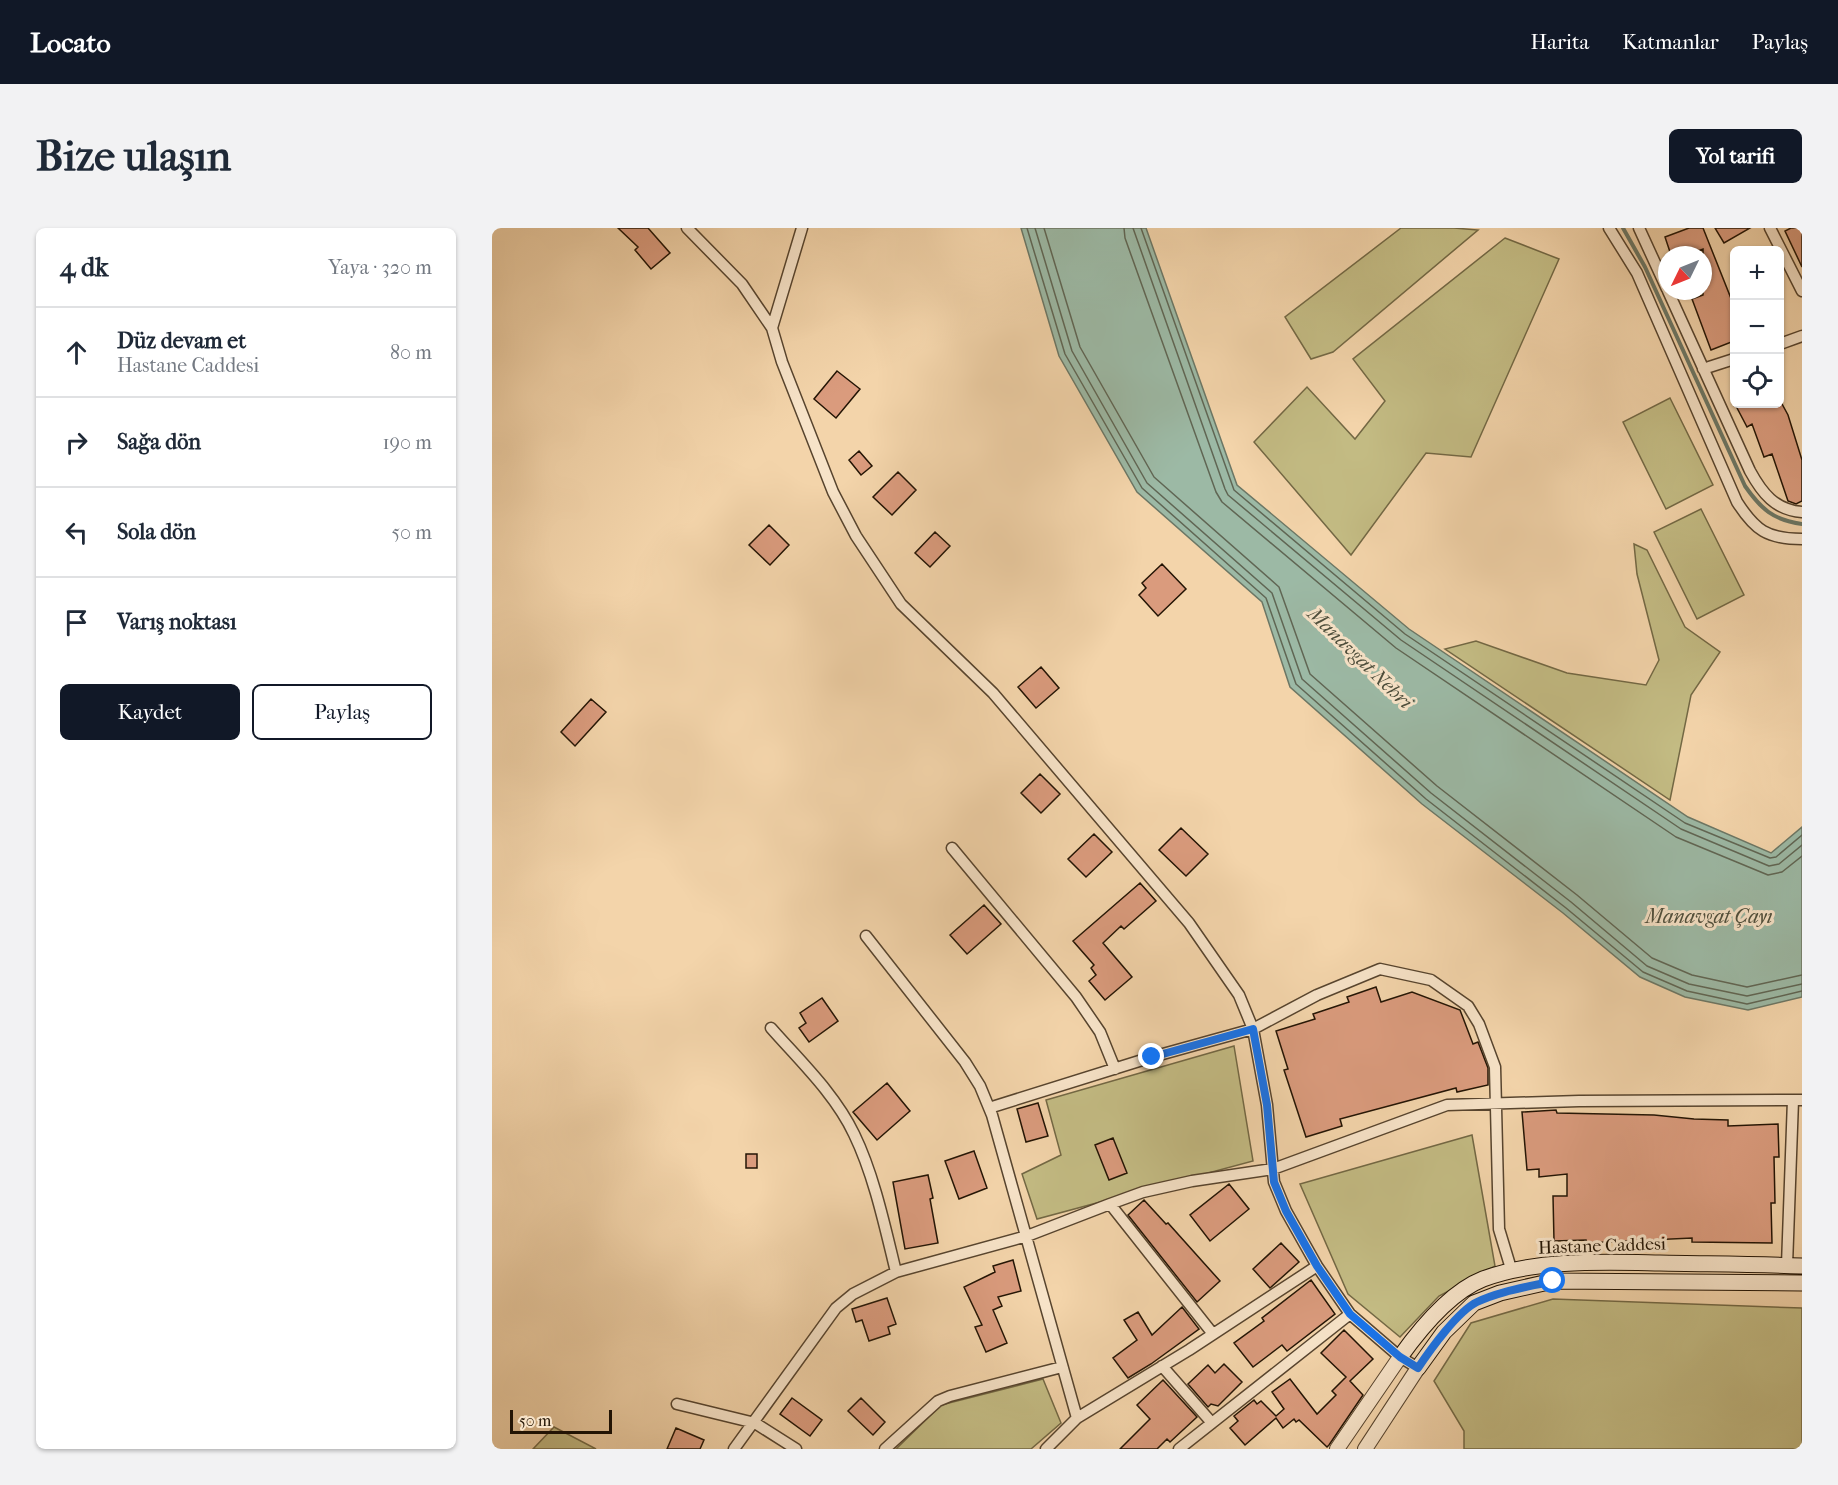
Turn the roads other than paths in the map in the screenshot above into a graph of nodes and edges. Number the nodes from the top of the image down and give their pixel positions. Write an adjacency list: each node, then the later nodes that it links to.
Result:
1 (687, 228): 9 (street)
2 (802, 228): 9 (street)
3 (1609, 228): 15 (street)
4 (1639, 228): 6 (street)
5 (1771, 228): 7 (street)
6 (1658, 270)
7 (1802, 291)
8 (1672, 300): 13 (street)
9 (772, 328): 19 (street)
10 (1802, 336): 11 (street)
11 (1784, 342)
12 (1730, 359): 13 (street)
13 (1703, 369): 14 (street)
14 (1802, 512)
15 (1802, 539)
16 (952, 848): 20 (street)
17 (866, 936): 23 (street)
18 (771, 1028): 29 (street)
19 (1253, 1029): 20 (street); 22 (street); 24 (street)
20 (1115, 1069): 23 (street)
21 (1797, 1100): 22 (street); 27 (street)
22 (1496, 1102): 24 (street); 30 (street)
23 (989, 1108): 26 (street)
24 (1273, 1169): 25 (street); 28 (street)
25 (1110, 1204): 26 (street); 33 (street)
26 (1027, 1236): 29 (street); 35 (street)
27 (1794, 1265): 30 (main road, Hastane Caddesi)
28 (1317, 1266): 32 (street); 33 (street)
29 (896, 1272): 40 (street)
30 (1512, 1272): 34 (main road, Hastane Caddesi)
31 (1802, 1283): 37 (main road, Hastane Caddesi)
32 (1350, 1314): 34 (street); 41 (street)
33 (1213, 1334): 36 (street)
34 (1400, 1357): 37 (street); 47 (street)
35 (1062, 1366): 39 (street); 44 (street)
36 (1162, 1366): 39 (street); 41 (street)
37 (1418, 1368): 48 (street)
38 (677, 1404): 40 (street)
39 (1077, 1418): 45 (street)
40 (755, 1423): 42 (street); 43 (street)
41 (1212, 1423): 46 (street)
42 (734, 1449)
43 (796, 1449)
44 (885, 1449)
45 (1046, 1449)
46 (1179, 1449)
47 (1337, 1449)
48 (1365, 1449)

